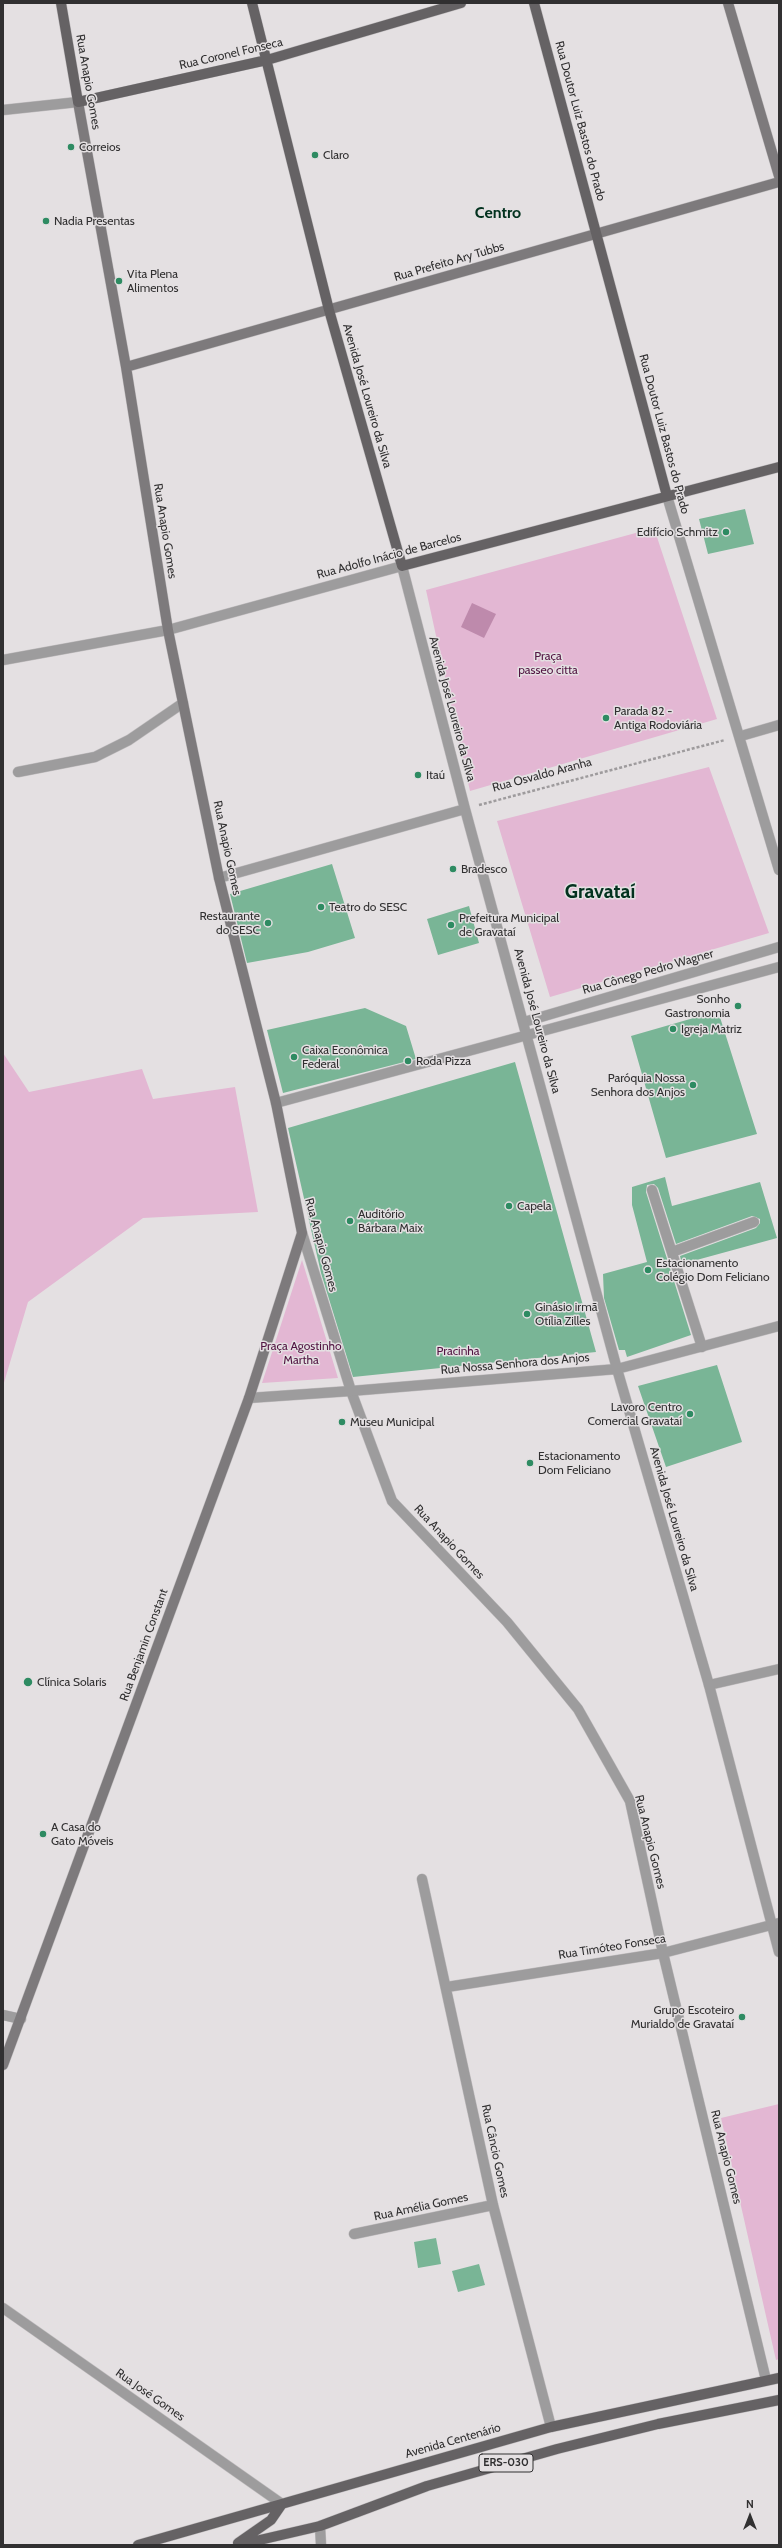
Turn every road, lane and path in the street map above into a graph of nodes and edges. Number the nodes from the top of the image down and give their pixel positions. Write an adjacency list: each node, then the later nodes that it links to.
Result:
1 (61, 3): 7 (main road, Rua Anapio Gomes)
2 (252, 3): 6 (main road, Avenida José Loureiro da Silva)
3 (461, 3): 6 (main road, Rua Coronel Fonseca)
4 (534, 3): 11 (main road, Rua Doutor Luiz Bastos do Prado)
5 (728, 3): 9 (main road)
6 (267, 60): 7 (main road, Rua Coronel Fonseca); 12 (main road, Avenida José Loureiro da Silva)
7 (78, 102): 8 (street, Rua Coronel Fonseca); 13 (main road, Rua Anapio Gomes)
8 (3, 110)
9 (779, 176)
10 (779, 182): 11 (main road, Rua Prefeito Ary Tubbs)
11 (597, 233): 12 (main road, Rua Prefeito Ary Tubbs); 15 (main road, Rua Doutor Luiz Bastos do Prado)
12 (329, 310): 13 (main road, Rua Prefeito Ary Tubbs); 16 (main road, Avenida José Loureiro da Silva)
13 (126, 367): 17 (main road, Rua Anapio Gomes)
14 (779, 467): 15 (main road, Rua Adolfo Inácio de Barcelos)
15 (666, 496): 16 (main road, Rua Adolfo Inácio de Barcelos); 21 (street, Rua Doutor Luiz Bastos do Prado)
16 (402, 566): 17 (street, Rua Adolfo Inácio de Barcelos); 23 (street, Avenida José Loureiro da Silva)
17 (168, 630): 18 (street, Rua Adolfo Inácio de Barcelos); 19 (main road, Rua Anapio Gomes)
18 (3, 660)
19 (183, 703): 22 (street); 25 (main road, Rua Anapio Gomes)
20 (779, 725): 21 (street)
21 (741, 736): 23 (path, Rua Osvaldo Aranha); 24 (street, Rua Doutor Luiz Bastos do Prado)
22 (18, 772)
23 (465, 809): 25 (street); 28 (street, Avenida José Loureiro da Silva)
24 (779, 870)
25 (219, 878): 30 (main road, Rua Anapio Gomes)
26 (779, 947): 28 (street, Rua Cônego Pedro Wagner)
27 (779, 967): 29 (street)
28 (524, 1022): 29 (street, Avenida José Loureiro da Silva)
29 (528, 1036): 30 (street); 37 (street, Avenida José Loureiro da Silva)
30 (276, 1103): 33 (main road, Rua Anapio Gomes)
31 (652, 1190): 34 (street)
32 (754, 1222): 34 (street)
33 (302, 1232): 38 (street, Rua Anapio Gomes); 39 (main road, Rua Benjamin Constant)
34 (672, 1252): 36 (street)
35 (779, 1326): 36 (street, Rua Nossa Senhora dos Anjos)
36 (702, 1346): 37 (street, Rua Nossa Senhora dos Anjos)
37 (617, 1369): 38 (street, Rua Nossa Senhora dos Anjos); 41 (street, Avenida José Loureiro da Silva)
38 (350, 1392): 39 (street, Rua Nossa Senhora dos Anjos); 45 (street, Rua Anapio Gomes)
39 (249, 1398): 48 (main road, Rua Benjamin Constant)
40 (779, 1669): 41 (street)
41 (709, 1685): 43 (street, Avenida José Loureiro da Silva)
42 (422, 1879): 46 (street, Rua Câncio Gomes)
43 (775, 1924): 44 (street, Avenida José Loureiro da Silva); 45 (street, Rua Timóteo Fonseca)
44 (779, 1952)
45 (663, 1953): 46 (street, Rua Timóteo Fonseca); 54 (street, Rua Anapio Gomes)
46 (447, 1987): 50 (street, Rua Câncio Gomes)
47 (3, 2015): 48 (street)
48 (21, 2018): 49 (main road, Rua Benjamin Constant)
49 (3, 2065)
50 (493, 2205): 51 (street, Rua Amélia Gomes); 56 (street, Rua Câncio Gomes)
51 (354, 2234)
52 (3, 2308): 57 (street, Rua José Gomes)
53 (779, 2378): 54 (main road, Avenida Centenário / ERS-030)
54 (766, 2380): 56 (main road, Avenida Centenário / ERS-030)
55 (779, 2400): 58 (main road, ERS-030)
56 (551, 2427): 57 (main road, Avenida Centenário / ERS-030)
57 (282, 2504): 59 (main road, Avenida Centenário / ERS-030); 60 (main road)
58 (320, 2526): 61 (main road, ERS-030); 62 (street)
59 (138, 2545)
60 (234, 2545)
61 (238, 2545)
62 (321, 2545)

